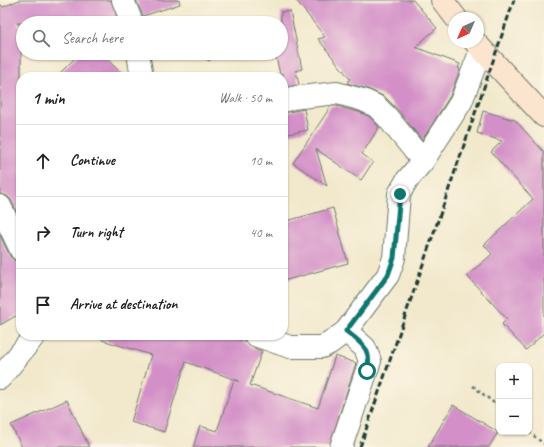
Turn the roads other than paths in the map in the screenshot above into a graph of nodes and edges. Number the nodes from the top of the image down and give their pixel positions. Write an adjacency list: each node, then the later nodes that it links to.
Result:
1 (123, 0): 4 (street)
2 (442, 0): 3 (main road)
3 (451, 12)
4 (129, 16)
5 (477, 48): 11 (street)
6 (480, 48): 10 (main road)
7 (139, 60): 8 (street)
8 (141, 72)
9 (288, 99): 11 (street)
10 (544, 116)
11 (423, 161): 14 (street)
12 (0, 206): 13 (street)
13 (16, 240)
14 (346, 331): 16 (street); 18 (street)
15 (31, 340): 17 (street)
16 (270, 340)
17 (0, 378)
18 (341, 447)

